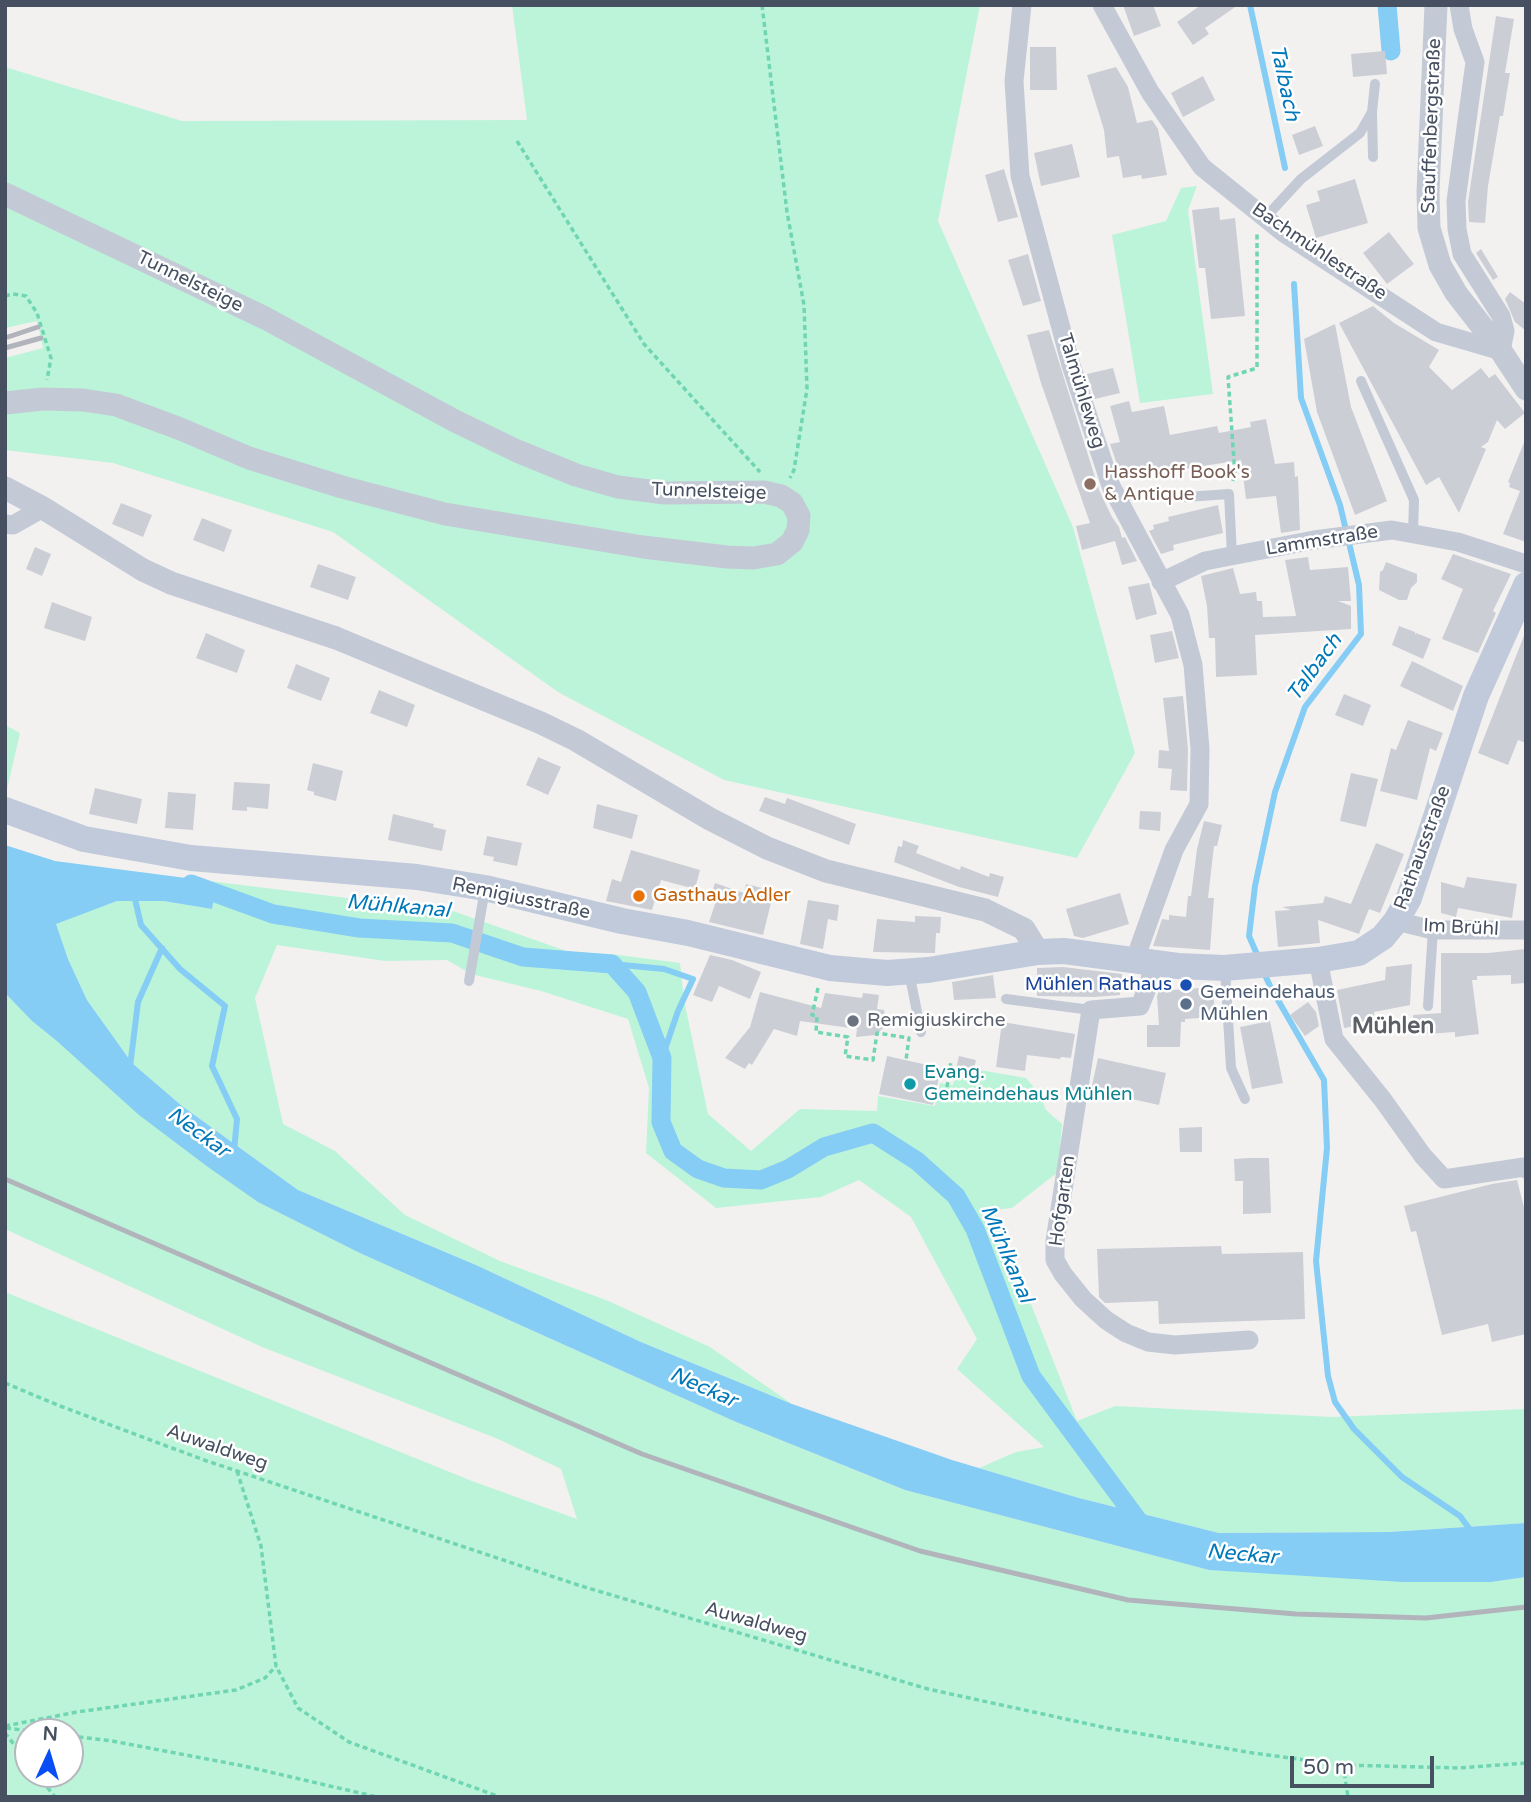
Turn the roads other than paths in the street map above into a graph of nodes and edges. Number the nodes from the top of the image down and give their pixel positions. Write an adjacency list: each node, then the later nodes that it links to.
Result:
1 (1022, 5): 21 (street, Talmühleweg)
2 (1102, 5): 9 (street, Bachmühlestraße)
3 (1436, 5): 10 (street, Stauffenbergstraße)
4 (1459, 5): 10 (street, Stauffenbergstraße)
5 (1375, 84): 6 (lane)
6 (1372, 112): 7 (lane); 9 (lane)
7 (1373, 157)
8 (5, 194): 13 (street, Tunnelsteige)
9 (1261, 215): 10 (street, Bachmühlestraße)
10 (1501, 351): 12 (street, Stauffenbergstraße)
11 (1361, 381): 18 (lane)
12 (1526, 389)
13 (5, 403)
14 (5, 488): 16 (street)
15 (1186, 497): 19 (lane)
16 (43, 508): 17 (street); 28 (street)
17 (5, 524)
18 (1413, 534): 19 (street, Lammstraße); 20 (street, Lammstraße)
19 (1232, 556): 21 (street, Lammstraße)
20 (1526, 564)
21 (1161, 582): 30 (street, Talmühleweg)
22 (1526, 585): 25 (main road, Rathausstraße)
23 (5, 810): 24 (main road, Remigiusstraße)
24 (485, 888): 32 (main road, Remigiusstraße); 33 (lane)
25 (1396, 921): 26 (street, Im Brühl); 29 (main road, Rathausstraße)
26 (1433, 930): 27 (street, Im Brühl); 35 (lane)
27 (1526, 930)
28 (1038, 953): 30 (main road, Rathausstraße); 32 (main road, Remigiusstraße)
29 (1318, 960): 31 (main road, Rathausstraße); 39 (street)
30 (1145, 961): 31 (main road, Rathausstraße); 36 (street)
31 (1229, 968): 38 (lane)
32 (909, 971): 37 (lane)
33 (469, 981)
34 (1006, 999): 36 (lane)
35 (1428, 1006)
36 (1091, 1010): 40 (street, Hofgarten)
37 (921, 1032)
38 (1245, 1099)
39 (1526, 1169)
40 (1249, 1340)

